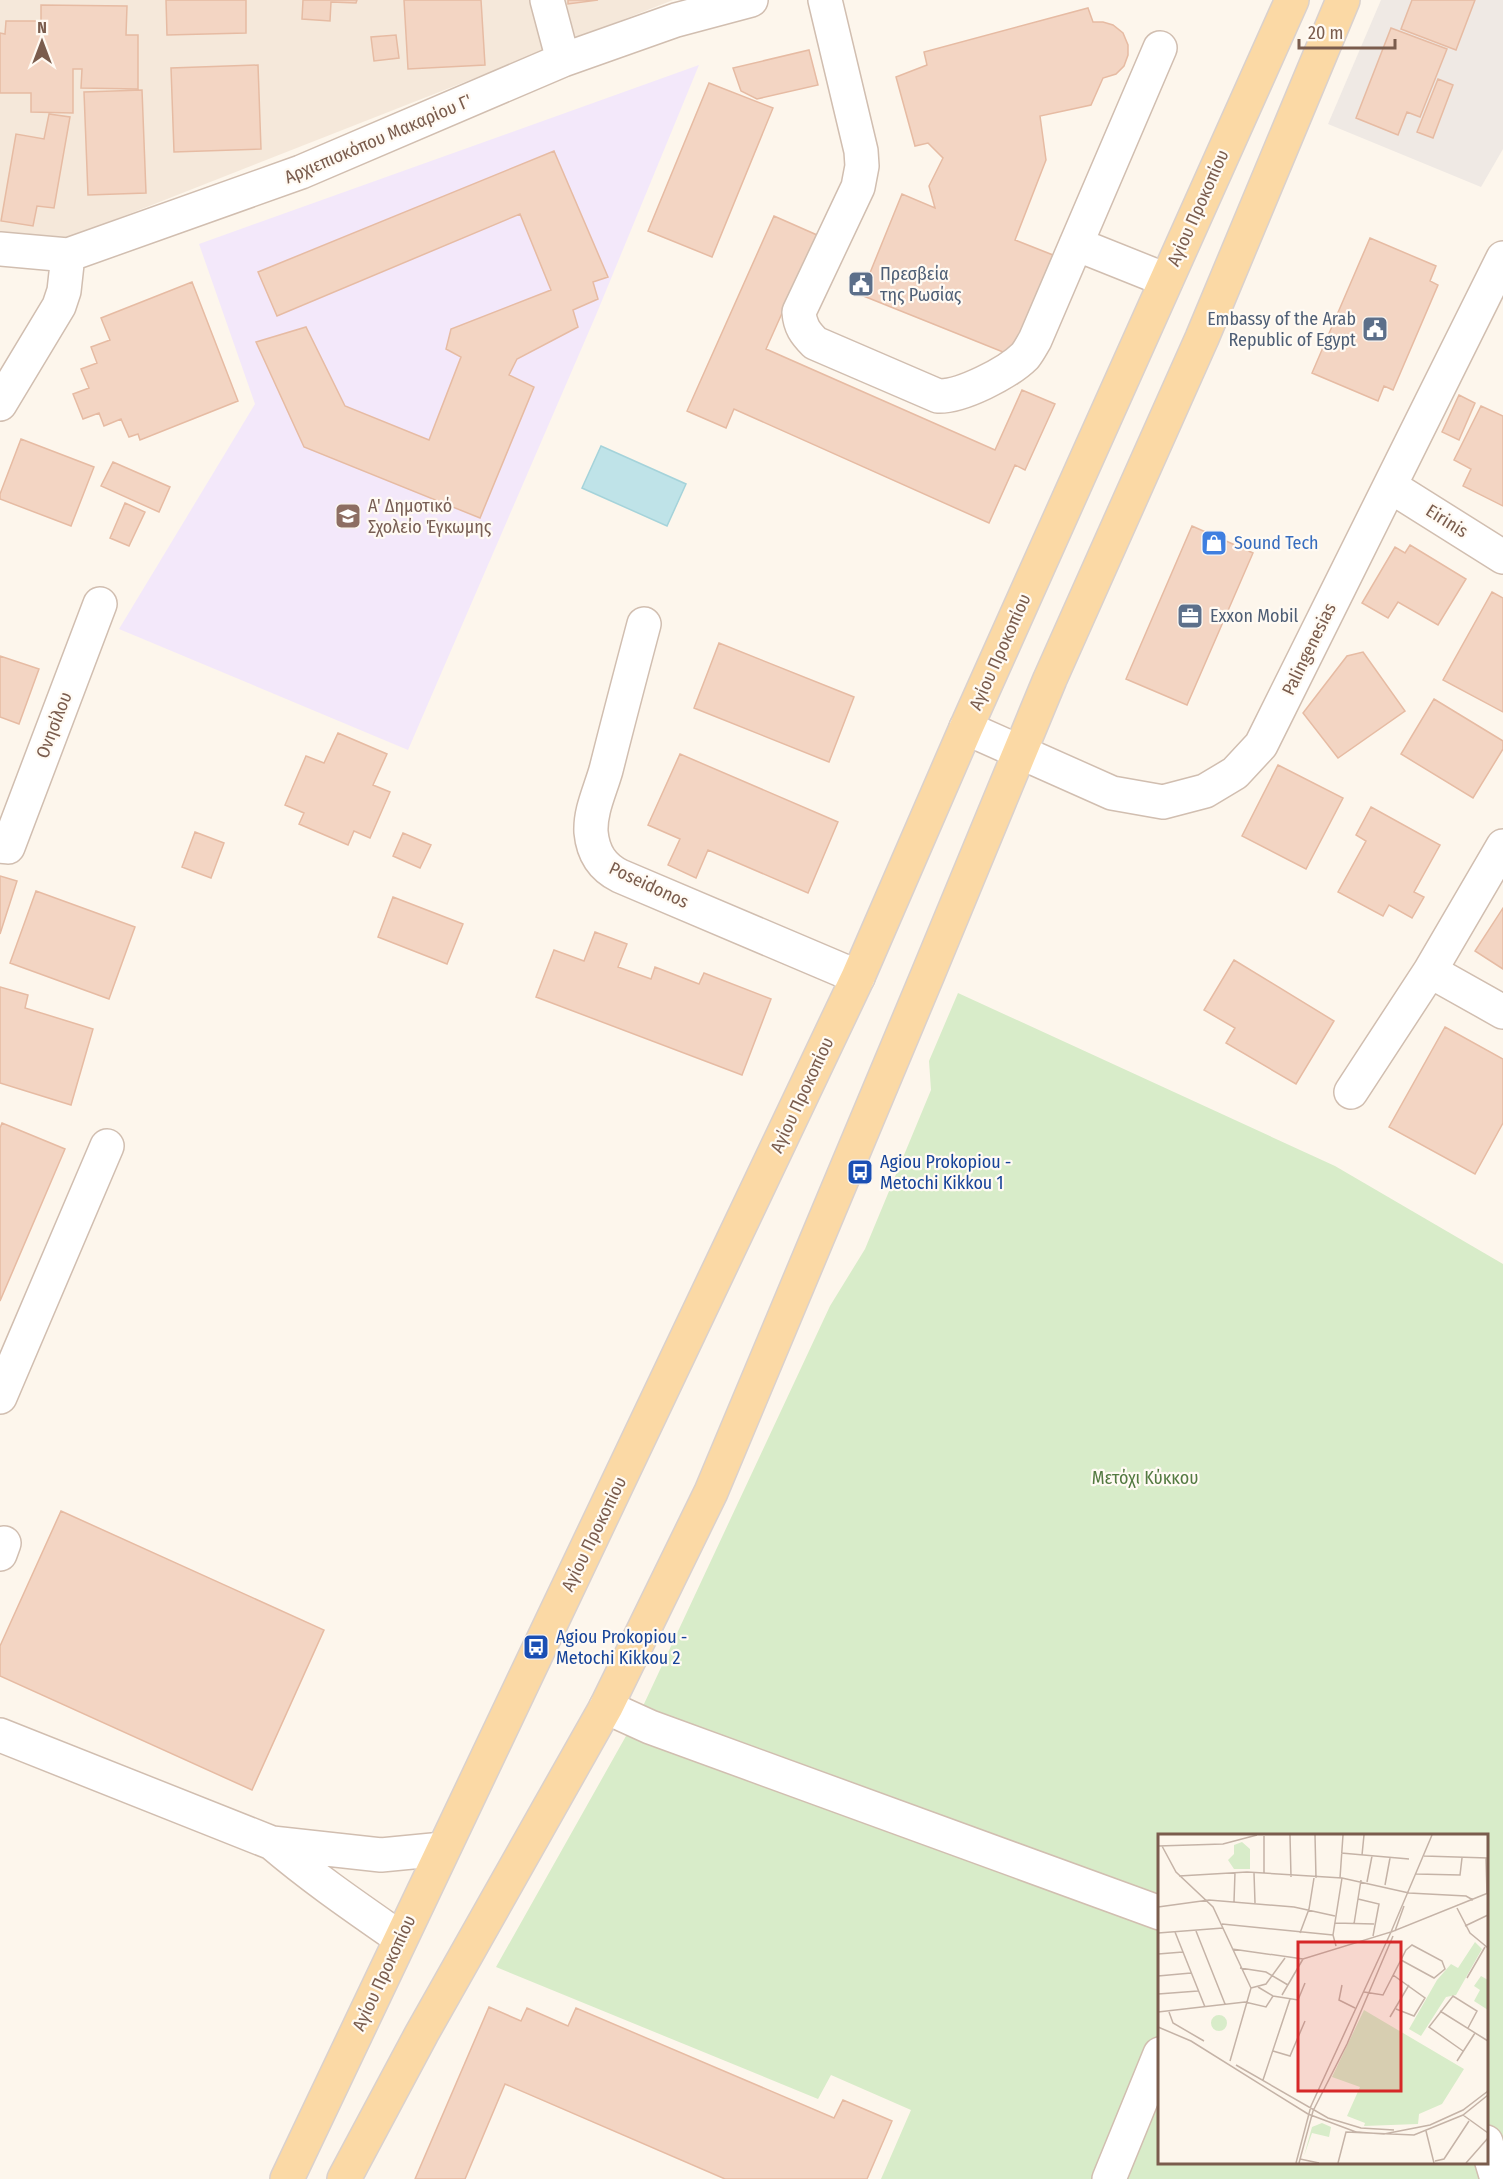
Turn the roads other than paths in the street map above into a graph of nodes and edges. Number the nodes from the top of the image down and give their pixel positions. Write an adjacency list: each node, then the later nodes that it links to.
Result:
1 (547, 0): 9 (street)
2 (751, 0): 9 (street, Αρχιεπισκόπου Μακαρίου Γ')
3 (825, 0): 10 (street)
4 (1272, 0): 7 (main road)
5 (1292, 0): 7 (main road, Αγίου Προκοπίου)
6 (1343, 0): 21 (main road)
7 (1270, 46): 14 (main road, Αγίου Προκοπίου)
8 (1160, 48): 10 (street)
9 (563, 60): 12 (street, Αρχιεπισκόπου Μακαρίου Γ')
10 (1076, 244): 14 (street)
11 (0, 249): 12 (street, Αρχιεπισκόπου Μακαρίου Γ')
12 (68, 255): 15 (street)
13 (1503, 258): 16 (street, Palingenesias)
14 (1166, 280): 20 (main road, Αγίου Προκοπίου)
15 (0, 404)
16 (1390, 486): 17 (street, Eirinis); 21 (street, Palingenesias)
17 (1503, 557)
18 (100, 604): 22 (street, Ονησίλου)
19 (644, 624): 25 (street, Poseidonos)
20 (966, 728): 21 (street, Palingenesias); 25 (main road, Αγίου Προκοπίου)
21 (1019, 751): 30 (main road)
22 (4, 846)
23 (1503, 846): 24 (street)
24 (1430, 971): 26 (street); 27 (street)
25 (858, 978): 33 (main road, Αγίου Προκοπίου)
26 (1503, 1012)
27 (1351, 1092)
28 (106, 1146): 29 (street)
29 (0, 1397)
30 (606, 1707): 34 (street); 39 (main road)
31 (0, 1736): 32 (street)
32 (272, 1844): 33 (street); 35 (street)
33 (443, 1849): 35 (main road, Αγίου Προκοπίου)
34 (1158, 1912)
35 (400, 1938): 38 (main road, Αγίου Προκοπίου)
36 (1158, 2059): 40 (street)
37 (1488, 2149): 41 (street)
38 (287, 2179)
39 (344, 2179)
40 (1109, 2179)
41 (1497, 2179)

